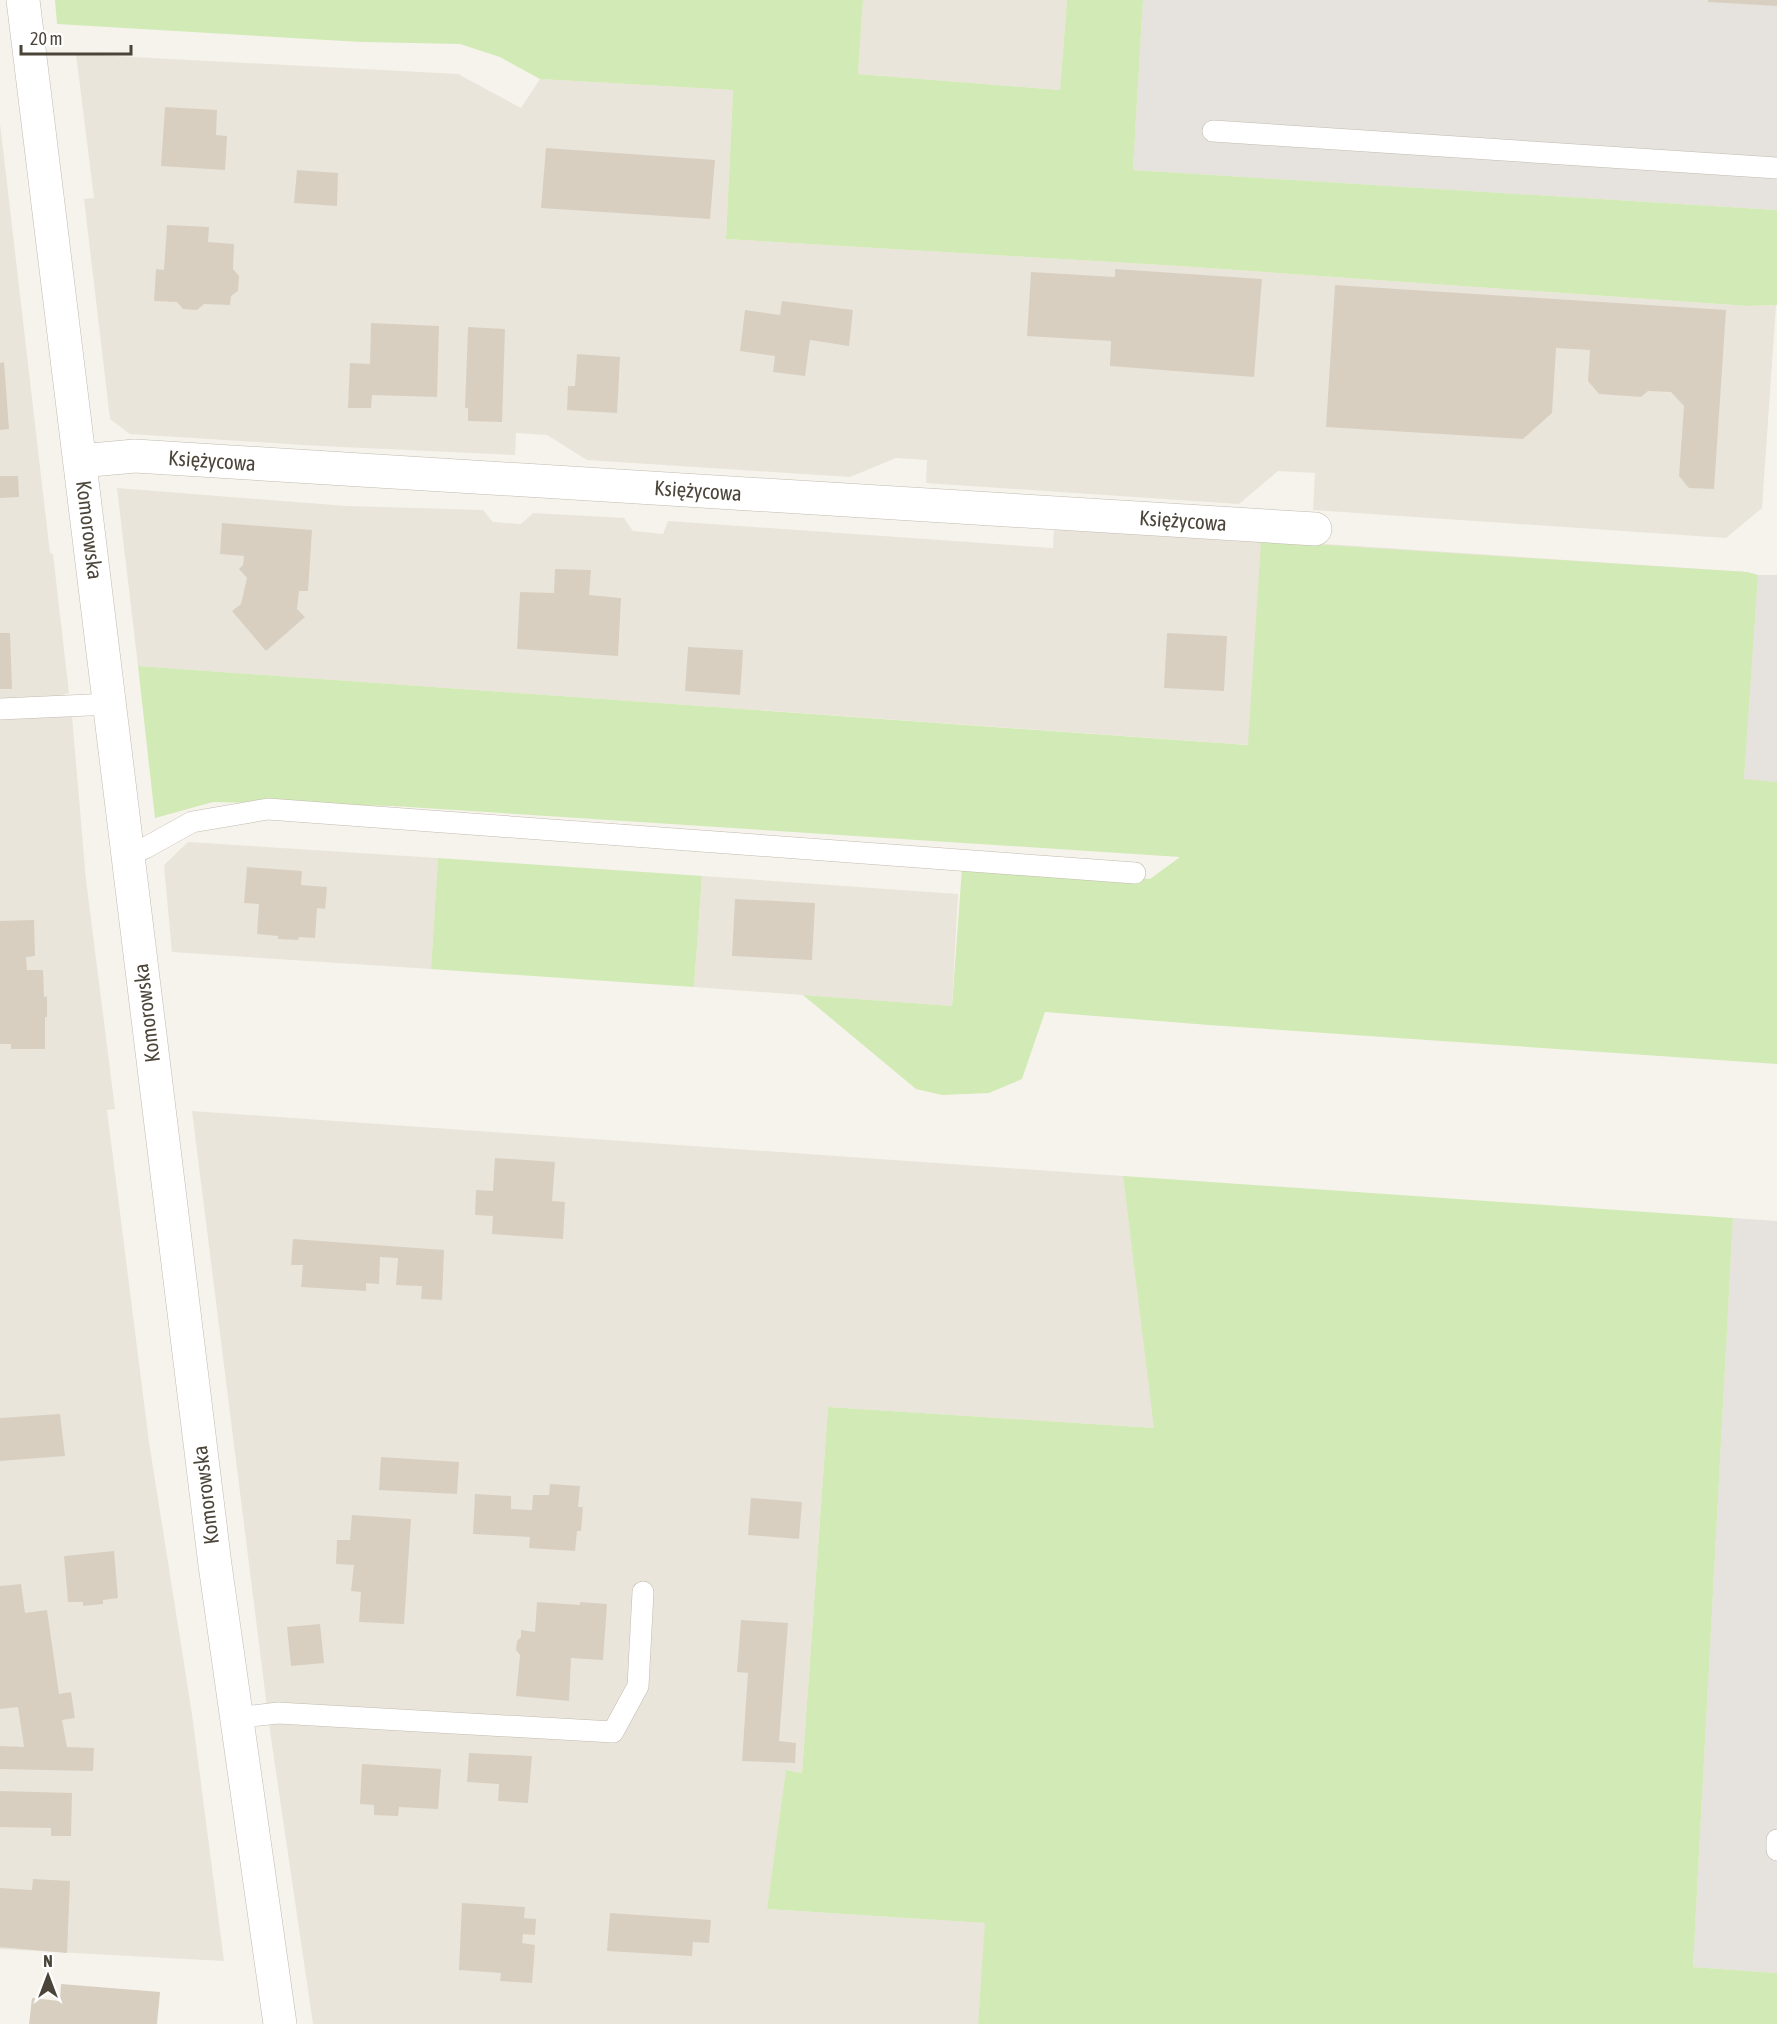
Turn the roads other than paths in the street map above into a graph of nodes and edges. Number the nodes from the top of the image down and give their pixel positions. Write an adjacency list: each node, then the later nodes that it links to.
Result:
1 (23, 0): 4 (street, Komorowska)
2 (1213, 131): 3 (lane)
3 (1777, 168)
4 (80, 461): 5 (street, Księżycowa); 6 (street, Komorowska)
5 (1316, 529)
6 (111, 704): 7 (lane); 8 (street, Komorowska)
7 (0, 709)
8 (128, 855): 9 (lane); 11 (street, Komorowska)
9 (1135, 873)
10 (643, 1592): 11 (lane)
11 (235, 1718): 14 (street, Komorowska)
12 (1777, 1840): 13 (lane)
13 (1777, 1850)
14 (280, 2024)

